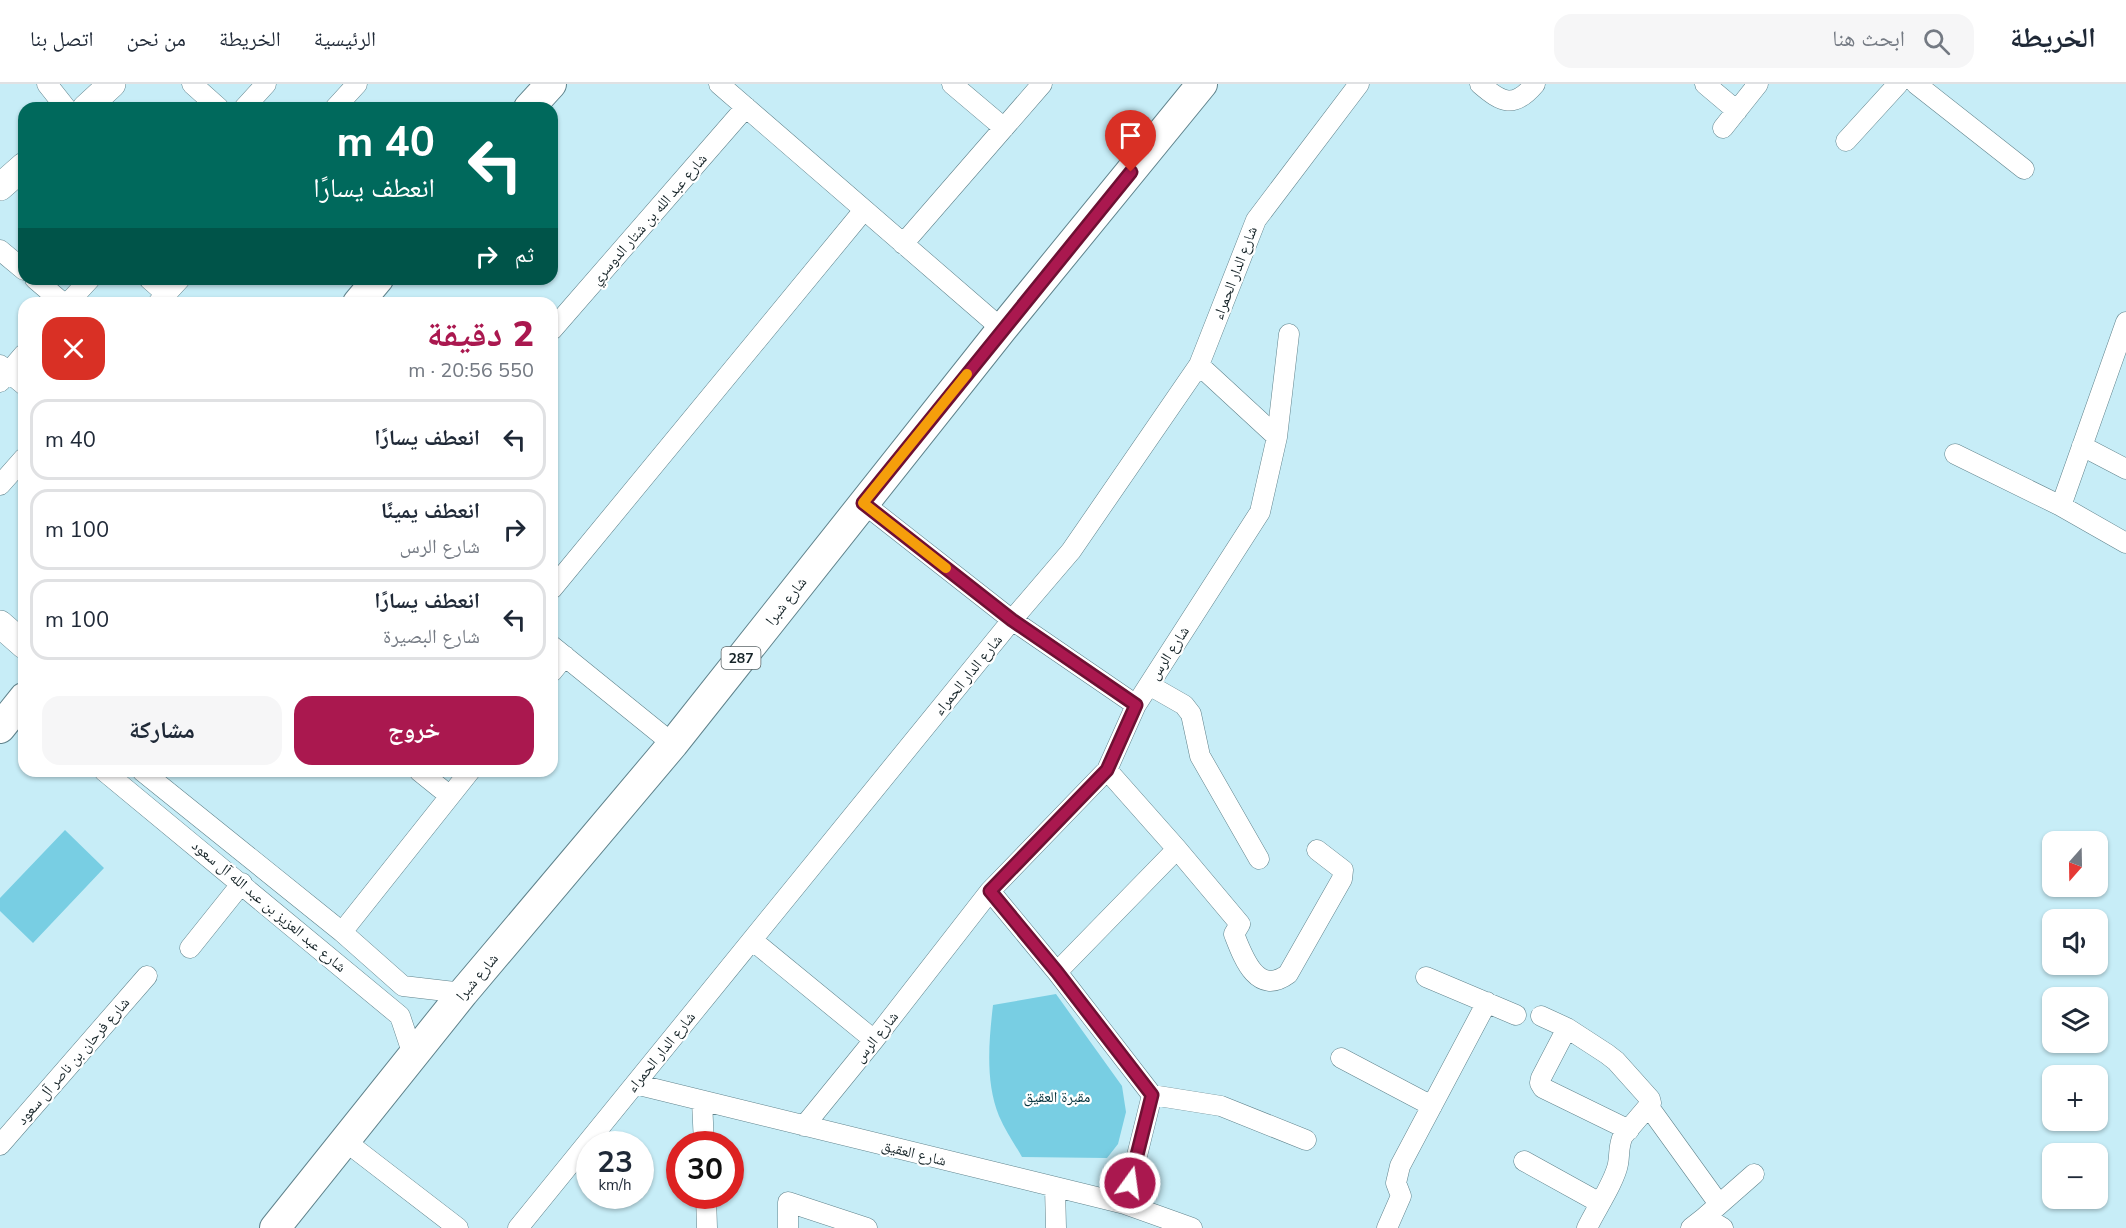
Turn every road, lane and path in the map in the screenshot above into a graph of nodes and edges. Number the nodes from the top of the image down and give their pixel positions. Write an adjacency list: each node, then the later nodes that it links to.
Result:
1 (47, 84): 17 (street)
2 (112, 84): 18 (street)
3 (192, 84): 19 (street)
4 (266, 84): 20 (street)
5 (551, 84): 21 (main road)
6 (719, 84): 22 (street)
7 (952, 84): 24 (street)
8 (1042, 84): 24 (street)
9 (1202, 84): 43 (main road, شارع شبرا / 287)
10 (1359, 84): 47 (street, شارع الدار الحمراء)
11 (1480, 84): 12 (street)
12 (1535, 84)
13 (1705, 84): 23 (street)
14 (1758, 84): 23 (street)
15 (1898, 84): 26 (street)
16 (1916, 84): 27 (street)
17 (61, 102)
18 (92, 102)
19 (212, 102)
20 (250, 102)
21 (534, 102)
22 (746, 107): 30 (street); 42 (street, شارع عبد الله بن شتار الدوسري)
23 (1737, 111): 25 (street)
24 (1004, 128): 31 (street)
25 (1723, 128)
26 (1846, 141)
27 (2024, 169)
28 (18, 172): 29 (street)
29 (0, 187)
30 (864, 210): 31 (street); 59 (street)
31 (903, 243): 43 (street)
32 (0, 250): 33 (street)
33 (18, 265)
34 (41, 285): 38 (street)
35 (84, 285): 39 (street)
36 (174, 285): 40 (street)
37 (373, 285): 41 (main road)
38 (56, 297)
39 (74, 297)
40 (163, 297)
41 (363, 297)
42 (558, 323)
43 (1002, 329): 56 (main road, شارع شبرا / 287)
44 (1289, 334): 50 (street, شارع الرس)
45 (2124, 335): 51 (street)
46 (18, 359): 48 (street)
47 (1199, 365): 50 (street); 60 (street, شارع الدار الحمراء)
48 (3, 373): 49 (street)
49 (18, 382)
50 (1277, 437): 64 (street, شارع الرس)
51 (2082, 446): 54 (street); 57 (street)
52 (1955, 454): 57 (street)
53 (18, 465): 55 (street)
54 (2126, 469)
55 (0, 485)
56 (863, 503): 60 (street); 68 (main road, شارع شبرا / 287)
57 (2061, 506): 58 (street)
58 (2126, 543)
59 (558, 582)
60 (1012, 620): 65 (street); 81 (street, شارع الدار الحمراء)
61 (0, 624): 62 (street)
62 (18, 640)
63 (558, 651): 68 (street)
64 (1149, 685): 65 (street, شارع الرس); 77 (street)
65 (1136, 705): 69 (street, شارع الرس)
66 (18, 710): 67 (main road)
67 (10, 725)
68 (673, 744): 86 (main road, شارع شبرا / 287)
69 (1107, 770): 75 (street); 79 (street, شارع الرس)
70 (111, 777): 78 (street, شارع عبد العزيز بن عبد الله آل سعود)
71 (149, 777): 80 (street, شارع عبد العزيز بن عبد الله آل سعود)
72 (426, 777): 74 (street)
73 (465, 777): 74 (street)
74 (450, 796): 80 (street)
75 (1177, 849): 76 (street); 83 (street)
76 (1317, 850)
77 (1259, 859)
78 (242, 883): 82 (street); 92 (street, شارع عبد العزيز بن عبد الله آل سعود)
79 (990, 891): 83 (street); 91 (street, شارع الرس)
80 (342, 932): 86 (street, شارع عبد العزيز بن عبد الله آل سعود)
81 (752, 940): 91 (street); 94 (street, شارع الدار الحمراء)
82 (190, 948)
83 (1057, 972): 95 (street)
84 (147, 976): 102 (street, شارع فرحان بن ناصر آل سعود)
85 (1426, 977): 87 (street)
86 (463, 993): 92 (main road, شارع شبرا / 287)
87 (1487, 1002): 88 (street); 97 (street)
88 (1516, 1015)
89 (1541, 1016): 90 (street)
90 (1567, 1028): 98 (street); 100 (street)
91 (874, 1040): 99 (street, شارع الرس)
92 (413, 1055): 104 (main road, شارع شبرا / 287)
93 (1341, 1058): 97 (street)
94 (635, 1084): 96 (street, شارع العقيق); 114 (street, شارع الدار الحمراء)
95 (1152, 1095): 103 (street); 109 (street)
96 (702, 1101): 99 (street, شارع العقيق); 101 (street)
97 (1432, 1106): 120 (street)
98 (1649, 1107): 100 (street); 111 (street)
99 (804, 1126): 107 (street, شارع العقيق)
100 (1629, 1130): 108 (street)
101 (703, 1131)
102 (3, 1135)
103 (1306, 1140)
104 (345, 1141): 112 (main road, شارع شبرا / 287); 113 (street)
105 (1524, 1161): 108 (street)
106 (1754, 1174): 111 (street)
107 (1055, 1187): 109 (street, شارع العقيق); 118 (street)
108 (1600, 1203): 121 (street)
109 (1125, 1204): 119 (street, شارع العقيق)
110 (706, 1209): 115 (street)
111 (1705, 1217): 122 (street)
112 (275, 1228)
113 (458, 1228)
114 (518, 1228)
115 (707, 1228)
116 (788, 1228): 117 (street)
117 (867, 1228)
118 (1056, 1228)
119 (1192, 1228)
120 (1387, 1228)
121 (1587, 1228)
122 (1723, 1228)

